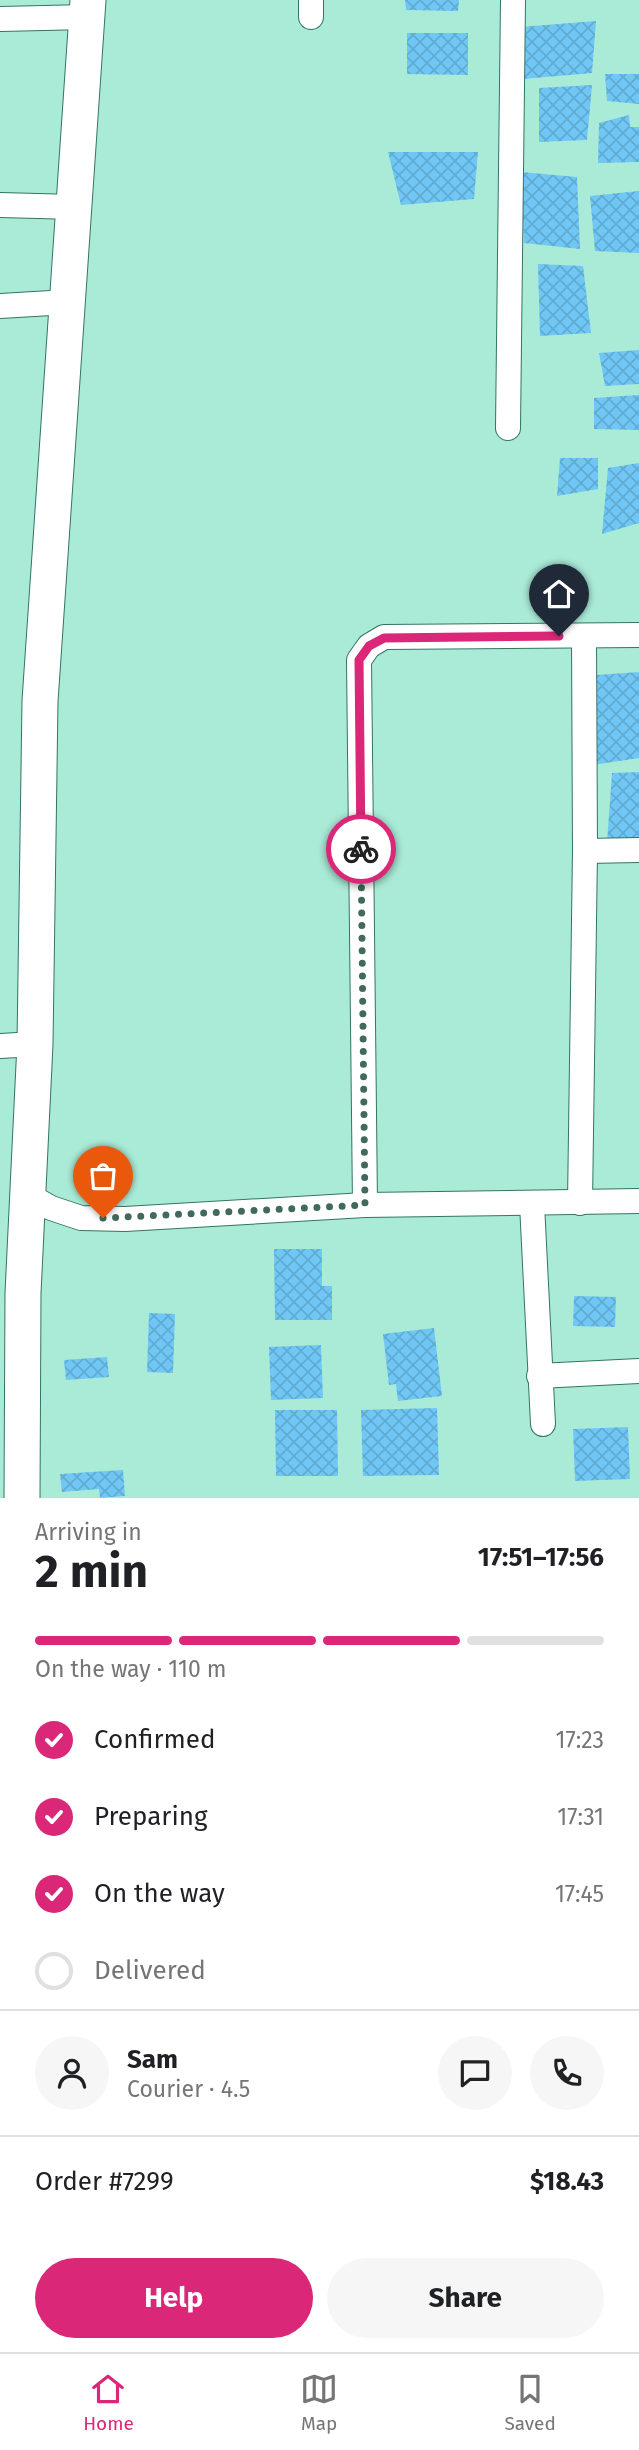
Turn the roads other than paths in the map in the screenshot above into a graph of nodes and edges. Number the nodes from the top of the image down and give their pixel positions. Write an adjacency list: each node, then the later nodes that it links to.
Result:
1 (513, 0): 8 (street)
2 (88, 9): 3 (street); 5 (street)
3 (0, 19)
4 (0, 205): 5 (street)
5 (75, 207): 6 (street)
6 (68, 302): 7 (street); 13 (street)
7 (0, 306)
8 (508, 428)
9 (639, 635): 10 (street)
10 (584, 636): 12 (street); 19 (street)
11 (639, 850): 12 (street)
12 (585, 851): 17 (street)
13 (35, 1044): 14 (street); 15 (street)
14 (0, 1046)
15 (29, 1195): 19 (street); 23 (street)
16 (639, 1201): 17 (street)
17 (580, 1203): 18 (street)
18 (532, 1204): 19 (street); 21 (street)
19 (365, 1205)
20 (639, 1371): 21 (street)
21 (539, 1376): 22 (street)
22 (543, 1424)
23 (22, 1498)

